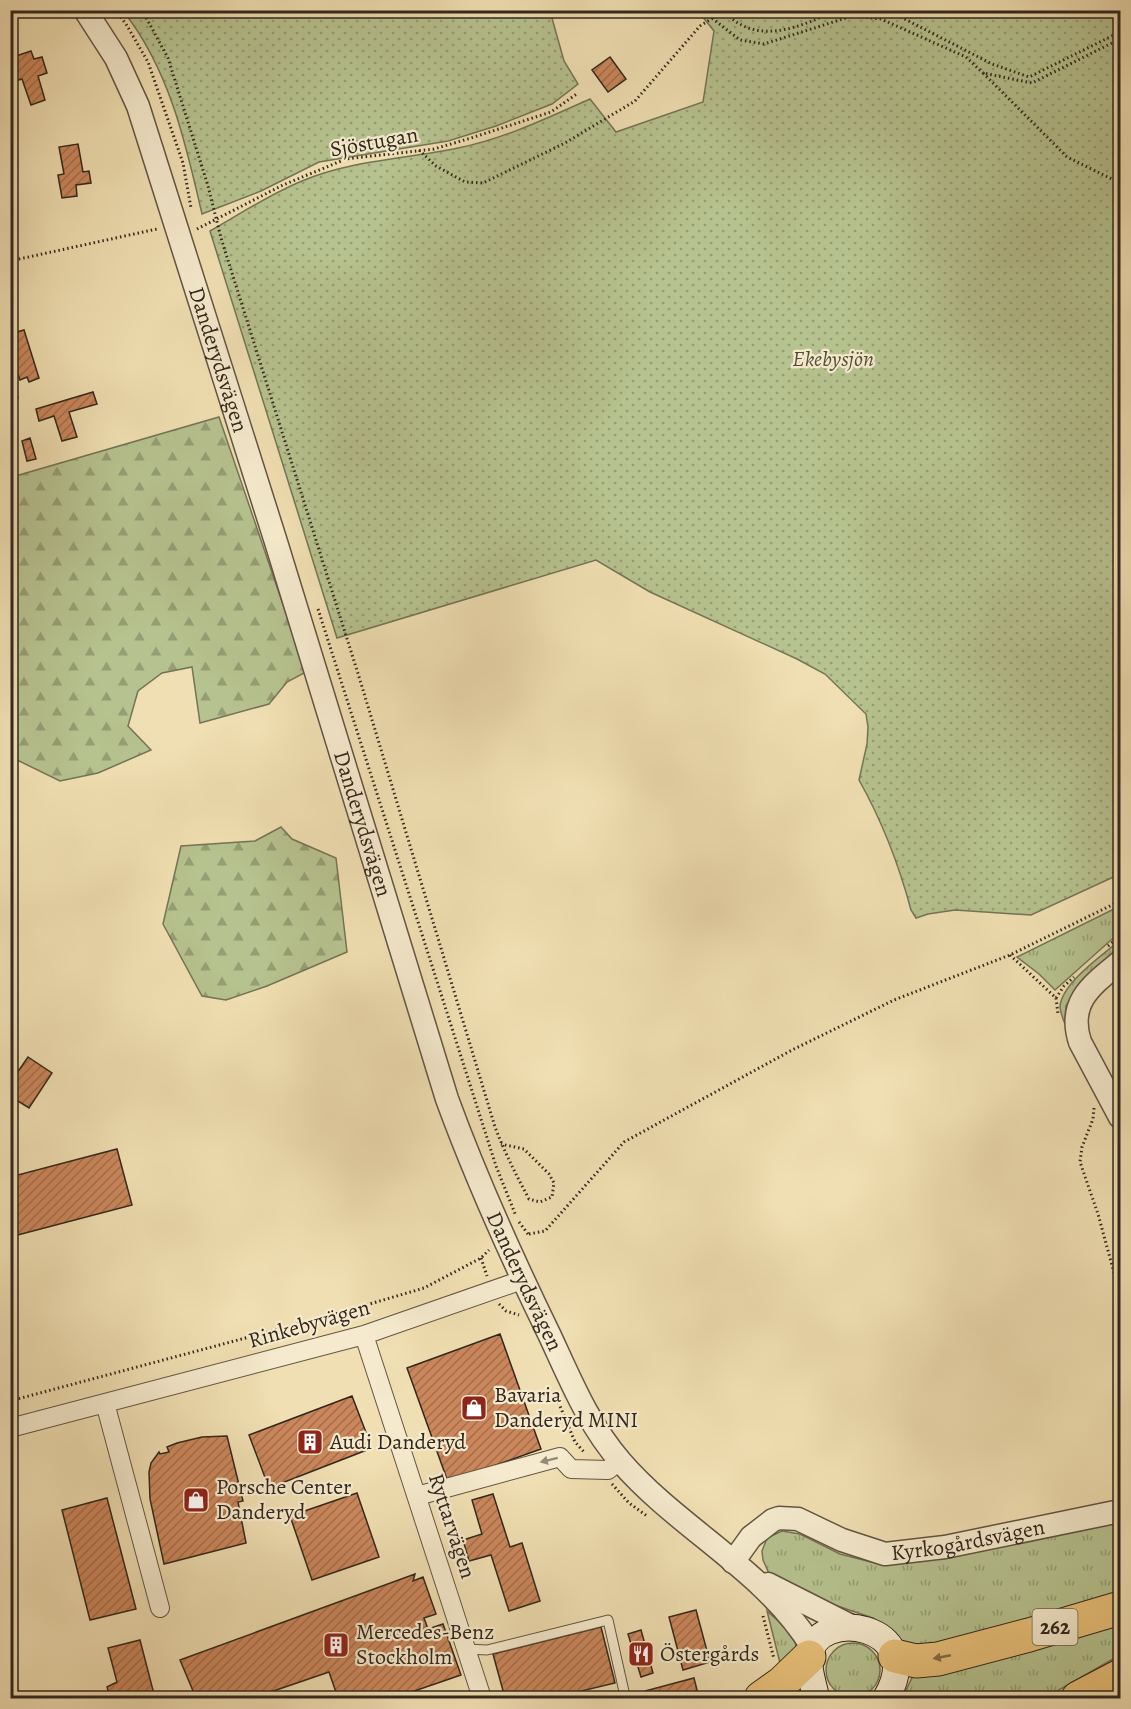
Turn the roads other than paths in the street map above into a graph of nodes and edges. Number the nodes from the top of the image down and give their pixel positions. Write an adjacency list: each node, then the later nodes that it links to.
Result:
1 (85, 10): 4 (street, Danderydsvägen)
2 (1120, 962): 3 (street)
3 (1120, 1118)
4 (522, 1280): 5 (street, Rinkebyvägen); 8 (street, Danderydsvägen)
5 (364, 1335): 6 (street, Rinkebyvägen); 9 (street, Ryttarvägen)
6 (105, 1403): 7 (street, Rinkebyvägen); 12 (street)
7 (10, 1428)
8 (619, 1461): 9 (street, one-way to 9); 11 (street, Danderydsvägen)
9 (417, 1496): 15 (street, Ryttarvägen)
10 (1120, 1511): 11 (street, Kyrkogårdsvägen)
11 (742, 1569): 14 (street, Danderydsvägen); 18 (street, Danderydsvägen)
12 (160, 1608)
13 (1120, 1608): 16 (highway, 262, one-way to 16)
14 (853, 1626): 16 (main road); 18 (main road)
15 (466, 1649): 19 (street, Ryttarvägen); 20 (lane)
16 (895, 1656): 22 (main road)
17 (1120, 1676): 23 (highway)
18 (815, 1678): 21 (highway)
19 (482, 1698)
20 (619, 1698)
21 (761, 1698)
22 (886, 1698)
23 (1078, 1698)

